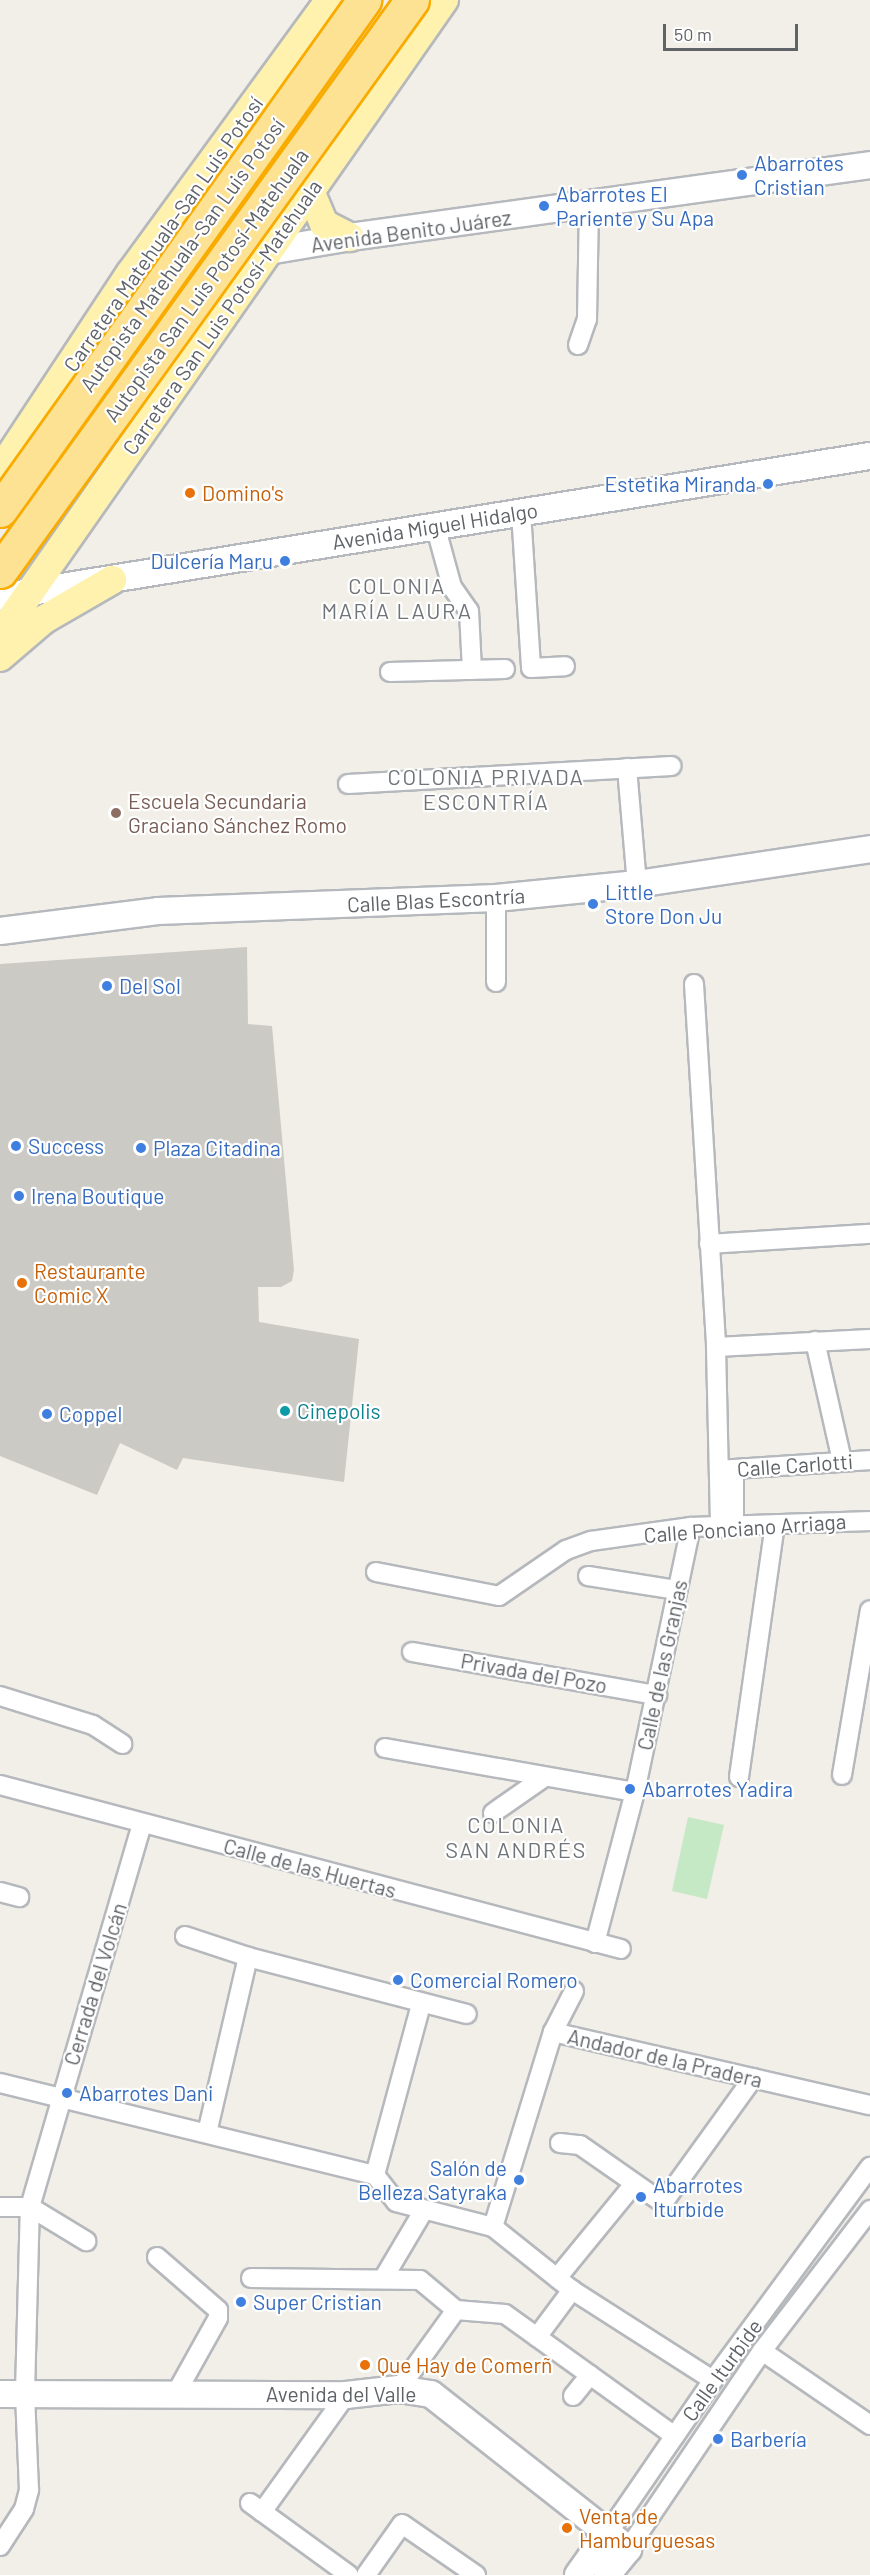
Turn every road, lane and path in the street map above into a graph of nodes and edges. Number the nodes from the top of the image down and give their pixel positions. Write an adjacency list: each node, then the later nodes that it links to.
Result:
1 (330, 0): 5 (main road, Carretera Matehuala-San Luis Potosí)
2 (364, 0): 17 (highway, Autopista Matehuala-San Luis Potosí, bridge)
3 (412, 0): 22 (highway, Autopista San Luis Potosí-Matehuala, bridge)
4 (444, 0): 7 (main road, Carretera San Luis Potosí-Matehuala)
5 (239, 126): 7 (main road); 11 (main road, Carretera Matehuala-San Luis Potosí)
6 (870, 165): 8 (street, Avenida Benito Juárez)
7 (317, 180): 9 (main road); 10 (main road, Carretera San Luis Potosí-Matehuala)
8 (589, 206): 9 (street, Avenida Benito Juárez); 14 (street)
9 (350, 237): 10 (street, Avenida Benito Juárez)
10 (267, 252): 11 (street, Avenida Benito Juárez); 13 (main road, Carretera San Luis Potosí-Matehuala)
11 (130, 274): 12 (main road, Carretera Matehuala-San Luis Potosí)
12 (105, 312): 13 (main road); 16 (main road, Carretera Matehuala-San Luis Potosí)
13 (203, 344): 21 (main road, Carretera San Luis Potosí-Matehuala)
14 (579, 345)
15 (870, 456): 18 (street, Avenida Miguel Hidalgo)
16 (0, 471)
17 (0, 510)
18 (520, 512): 19 (street, Avenida Miguel Hidalgo); 27 (street)
19 (435, 525): 23 (street, Avenida Miguel Hidalgo); 29 (street)
20 (0, 539): 21 (main road)
21 (66, 540): 24 (main road, Carretera San Luis Potosí-Matehuala)
22 (0, 571)
23 (112, 580): 24 (street, Avenida Miguel Hidalgo); 26 (main road)
24 (14, 596): 25 (main road, Carretera San Luis Potosí-Matehuala)
25 (0, 635)
26 (0, 657)
27 (565, 666)
28 (505, 669): 29 (street)
29 (472, 670): 30 (street)
30 (390, 672)
31 (671, 766): 32 (street)
32 (627, 768): 33 (street); 35 (street)
33 (348, 784)
34 (870, 849): 35 (street, Calle Blas Escontría)
35 (637, 884): 36 (street, Calle Blas Escontría)
36 (496, 898): 37 (street, Calle Blas Escontría); 38 (street)
37 (0, 931)
38 (496, 982)
39 (694, 984): 41 (street)
40 (870, 1234): 41 (street)
41 (709, 1244): 44 (street)
42 (870, 1339): 43 (street)
43 (815, 1341): 44 (street); 46 (street)
44 (716, 1347): 47 (street)
45 (870, 1460): 46 (street, Calle Carlotti)
46 (842, 1461): 47 (street, Calle Carlotti)
47 (727, 1469): 51 (street)
48 (870, 1521): 49 (street, Calle Ponciano Arriaga)
49 (775, 1525): 51 (street, Calle Ponciano Arriaga); 62 (street)
50 (691, 1527): 51 (street, Calle Ponciano Arriaga); 52 (street, Calle Ponciano Arriaga); 54 (street, Calle de las Granjas)
51 (727, 1527)
52 (376, 1572)
53 (588, 1576): 54 (street)
54 (676, 1590): 57 (street, Calle de las Granjas)
55 (870, 1610): 61 (street)
56 (412, 1652): 57 (street, Privada del Pozo)
57 (657, 1695): 65 (street, Calle de las Granjas)
58 (0, 1696): 59 (street)
59 (122, 1744)
60 (385, 1748): 63 (street)
61 (842, 1774)
62 (739, 1777)
63 (543, 1778): 65 (street); 66 (street)
64 (0, 1785): 67 (street, Calle de las Huertas)
65 (635, 1792): 71 (street, Calle de las Granjas)
66 (493, 1813)
67 (142, 1824): 71 (street, Calle de las Huertas); 80 (street, Cerrada del Volcán)
68 (0, 1892): 69 (street)
69 (18, 1897)
70 (185, 1936): 73 (street)
71 (595, 1943): 72 (street, Calle de las Huertas)
72 (621, 1949)
73 (248, 1958): 75 (street); 82 (street)
74 (574, 1991): 77 (street)
75 (422, 2005): 76 (street); 85 (street)
76 (467, 2014)
77 (554, 2032): 78 (street, Andador de la Pradera); 91 (street, Andador de la Pradera)
78 (753, 2079): 81 (street, Andador de la Pradera); 86 (street)
79 (0, 2083): 80 (street)
80 (60, 2099): 82 (street); 88 (street, Cerrada del Volcán)
81 (870, 2105)
82 (207, 2133): 85 (street)
83 (560, 2143): 86 (street)
84 (870, 2168): 102 (street, Calle Iturbide)
85 (375, 2175): 89 (street)
86 (634, 2184): 95 (street)
87 (0, 2207): 88 (street)
88 (30, 2207): 92 (street); 105 (street, Cerrada del Volcán)
89 (424, 2210): 91 (street); 96 (street)
90 (870, 2210): 100 (street, Calle Iturbide)
91 (494, 2227): 95 (street)
92 (86, 2241)
93 (157, 2257): 104 (street)
94 (251, 2278): 96 (street)
95 (557, 2278): 97 (street)
96 (383, 2279): 98 (street)
97 (572, 2290): 99 (street); 102 (street)
98 (456, 2310): 99 (street); 103 (street)
99 (537, 2337): 101 (street)
100 (762, 2351): 108 (street); 112 (street, Calle Iturbide)
101 (590, 2375): 107 (street); 109 (street)
102 (712, 2380): 109 (street, Calle Iturbide)
103 (399, 2390): 106 (street, Avenida del Valle); 110 (street, Avenida del Valle)
104 (176, 2393): 105 (street, Avenida del Valle); 106 (street, Avenida del Valle)
105 (13, 2394): 111 (street, Cerrada del Volcán)
106 (346, 2395): 114 (street)
107 (573, 2396)
108 (870, 2425)
109 (675, 2436): 110 (street, Calle Iturbide)
110 (608, 2533): 112 (street, Avenida del Valle); 116 (street, Calle Iturbide)
111 (0, 2546)
112 (628, 2549): 117 (street, Calle Iturbide)
113 (376, 2572): 115 (street)
114 (350, 2575)
115 (476, 2575)
116 (578, 2575)
117 (607, 2575)

